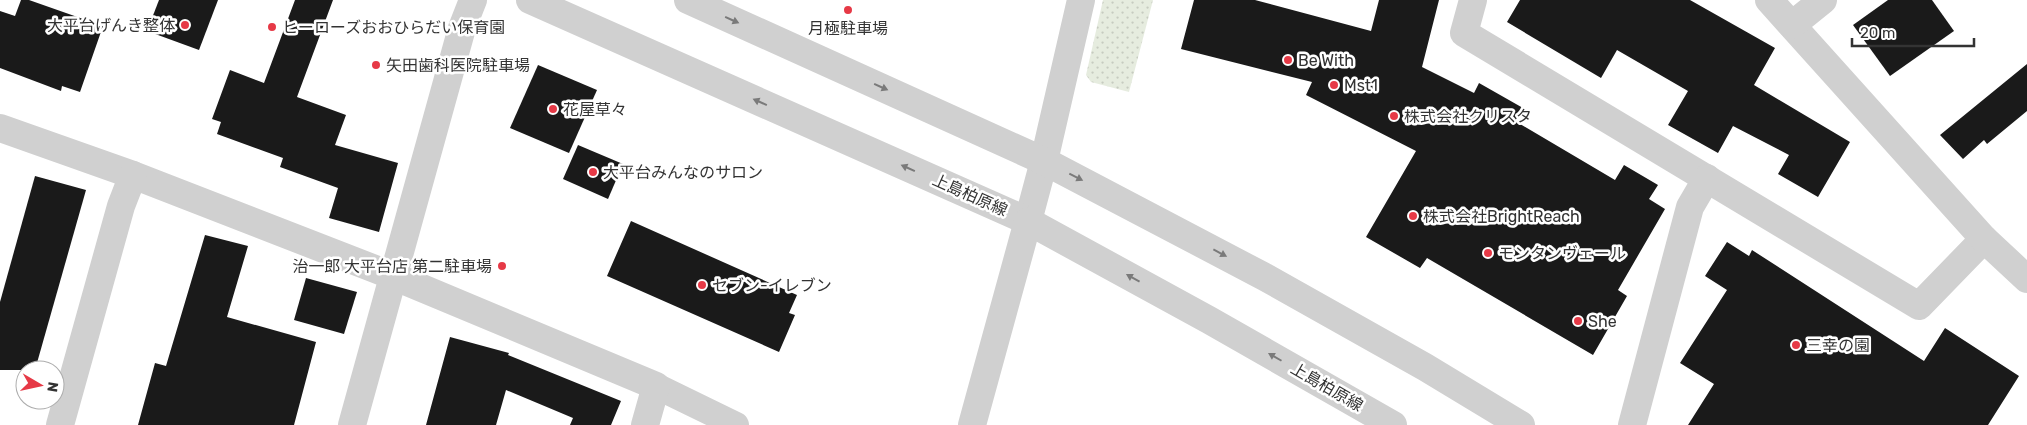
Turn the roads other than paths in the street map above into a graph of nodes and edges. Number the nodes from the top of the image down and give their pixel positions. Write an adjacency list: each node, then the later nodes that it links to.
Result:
1 (473, 0): 15 (street)
2 (530, 0): 13 (street, 上島柏原線, one-way to 2)
3 (688, 0): 10 (street, one-way to 10)
4 (1081, 0): 10 (street)
5 (1473, 0): 12 (street)
6 (1769, 0): 8 (street)
7 (1823, 0): 8 (street)
8 (1792, 25): 14 (street)
9 (0, 128): 11 (street)
10 (1044, 161): 13 (street); 24 (street, one-way to 24)
11 (133, 175): 15 (street); 18 (street)
12 (1707, 178): 14 (street); 25 (street)
13 (1028, 221): 22 (street); 23 (street, 上島柏原線, one-way to 13)
14 (1984, 239): 16 (street)
15 (393, 276): 17 (street); 19 (street)
16 (2027, 279)
17 (656, 386): 20 (street); 21 (street)
18 (60, 425)
19 (352, 425)
20 (645, 425)
21 (736, 425)
22 (972, 425)
23 (1393, 425)
24 (1521, 425)
25 (1632, 425)

